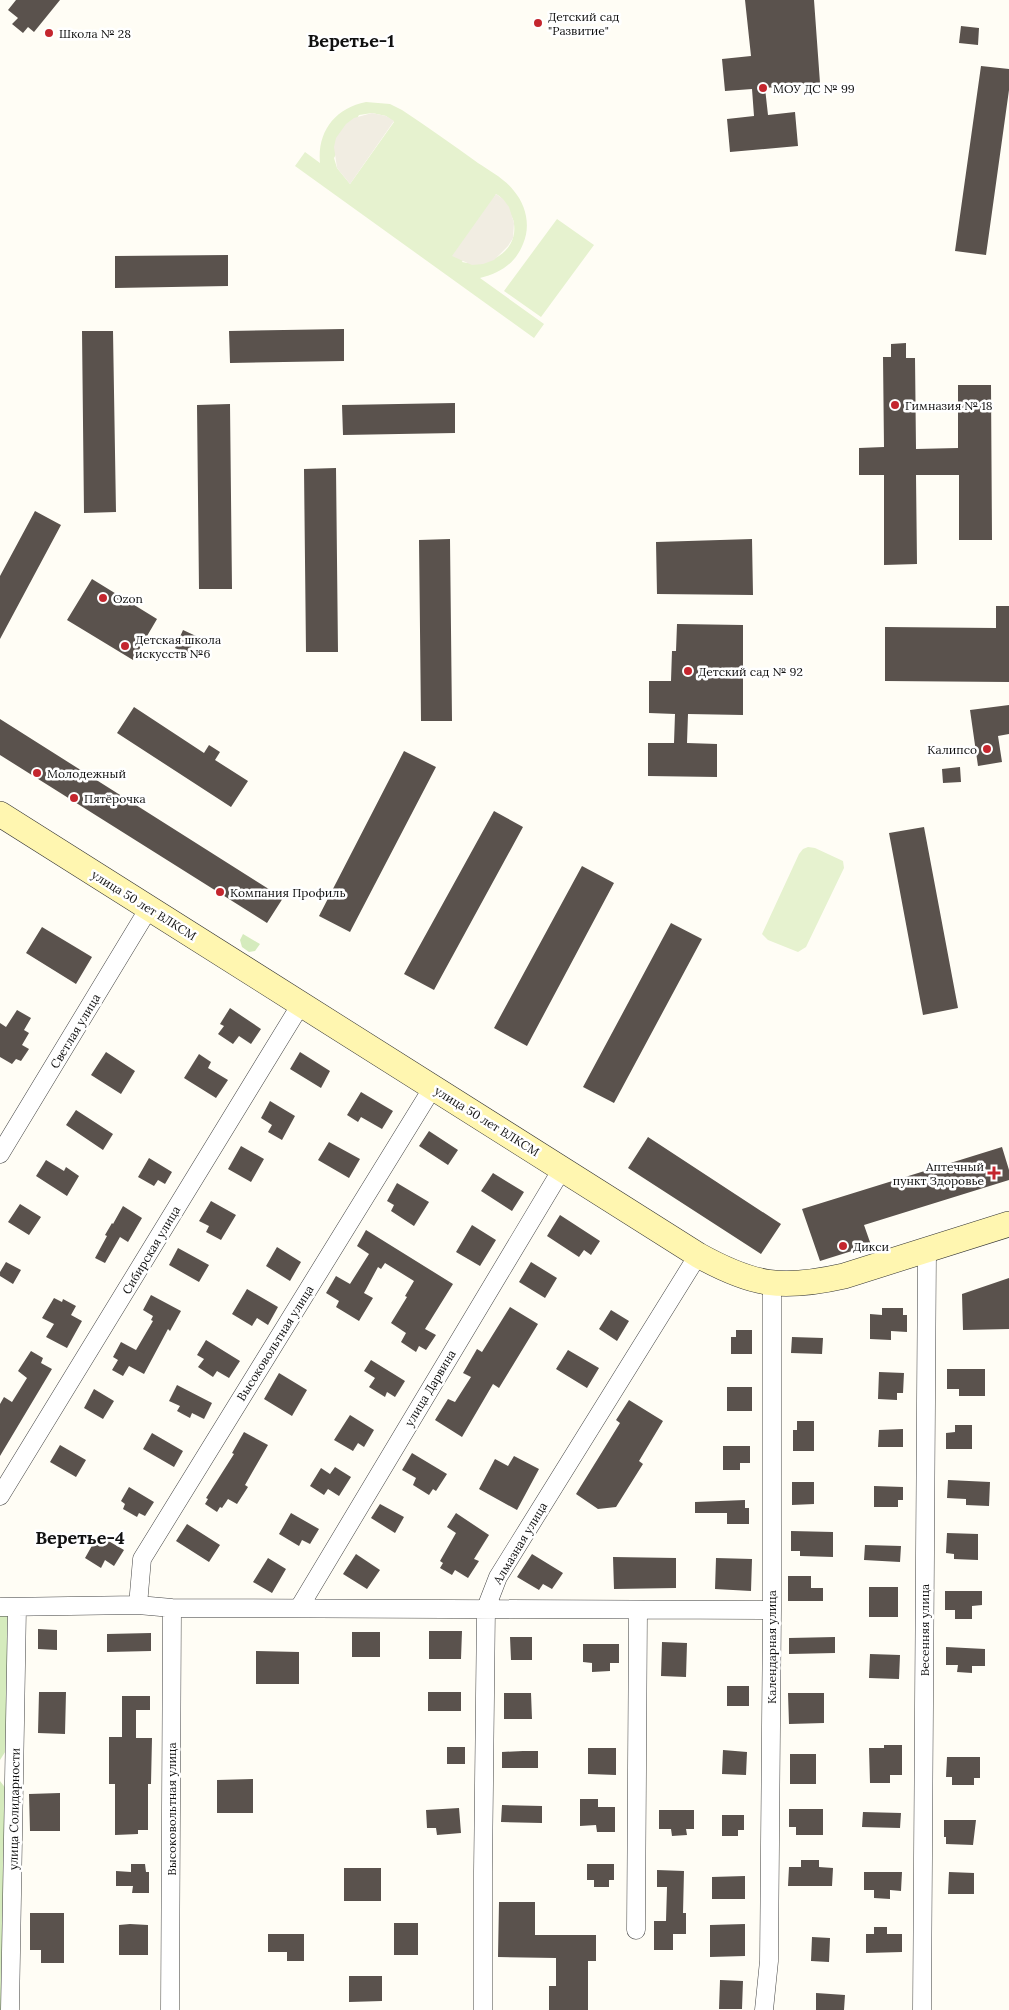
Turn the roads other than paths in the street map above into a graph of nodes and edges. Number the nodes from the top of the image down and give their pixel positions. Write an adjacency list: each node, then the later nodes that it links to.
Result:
1 (0, 814): 2 (main road, улица 50 лет ВЛКСМ)
2 (149, 908): 3 (main road, улица 50 лет ВЛКСМ); 5 (street, Светлая улица)
3 (301, 1004): 4 (main road, улица 50 лет ВЛКСМ); 11 (street, Сибирская улица)
4 (433, 1086): 6 (main road, улица 50 лет ВЛКСМ); 12 (street, Высоковольтная улица)
5 (0, 1154)
6 (562, 1169): 9 (main road, улица 50 лет ВЛКСМ); 15 (street, улица Дарвина)
7 (1009, 1224): 8 (main road, улица 50 лет ВЛКСМ)
8 (927, 1250): 10 (main road, улица 50 лет ВЛКСМ); 25 (street, Весенняя улица)
9 (698, 1255): 10 (main road, улица 50 лет ВЛКСМ); 16 (street, Алмазная улица)
10 (772, 1283): 18 (street, Календарная улица)
11 (0, 1496)
12 (138, 1605): 13 (street); 14 (street)
13 (9, 1607): 19 (street, улица Солидарности)
14 (172, 1608): 15 (street); 22 (street, Высоковольтная улица)
15 (299, 1608): 16 (street)
16 (486, 1608): 17 (street); 23 (street, Алмазная улица)
17 (638, 1610): 18 (street); 20 (street)
18 (772, 1610): 24 (street, Календарная улица)
19 (7, 1774): 21 (street, улица Солидарности)
20 (636, 1930)
21 (10, 2010)
22 (170, 2010)
23 (483, 2010)
24 (764, 2010)
25 (922, 2010)

